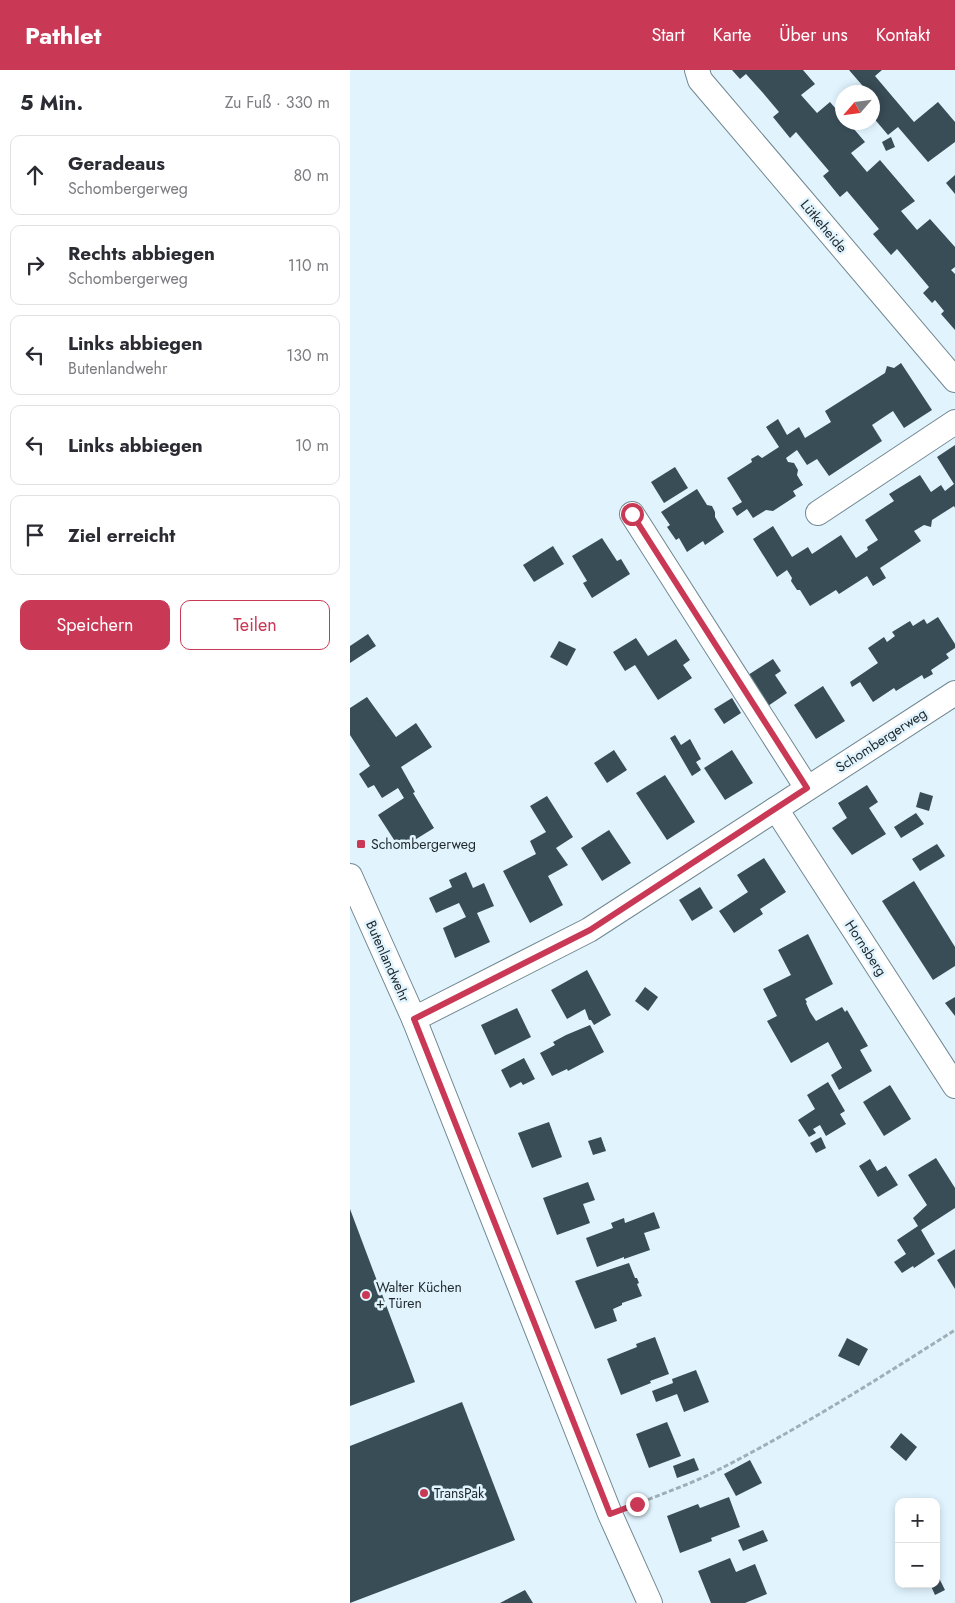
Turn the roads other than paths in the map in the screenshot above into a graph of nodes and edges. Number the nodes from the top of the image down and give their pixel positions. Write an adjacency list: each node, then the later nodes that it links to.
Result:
1 (698, 70): 2 (street, Lütkeheide)
2 (955, 380)
3 (955, 422): 4 (street)
4 (818, 513)
5 (632, 514): 7 (street)
6 (955, 693): 7 (street, Schombergerweg)
7 (807, 788): 8 (street, Schombergerweg)
8 (776, 810): 10 (street, Schombergerweg); 11 (street, Hornsberg)
9 (350, 876): 10 (street, Butenlandwehr)
10 (414, 1019): 12 (street, Butenlandwehr)
11 (955, 1086)
12 (650, 1603)

